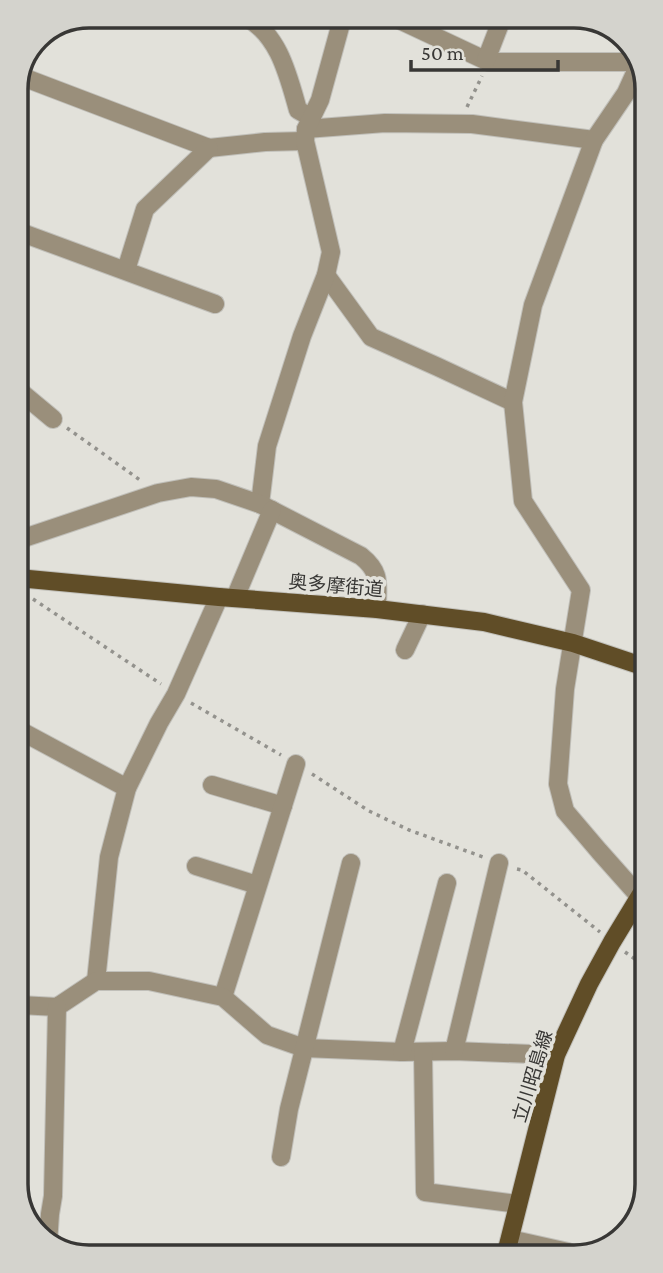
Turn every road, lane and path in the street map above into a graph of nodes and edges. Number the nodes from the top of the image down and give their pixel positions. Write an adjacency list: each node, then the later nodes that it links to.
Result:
1 (339, 28): 10 (street)
2 (417, 28): 5 (street)
3 (499, 28): 5 (street)
4 (261, 29): 10 (street)
5 (487, 61): 6 (street); 9 (path)
6 (628, 61)
7 (634, 76): 11 (street)
8 (29, 79): 12 (street)
9 (459, 124): 10 (street); 11 (street)
10 (308, 129): 12 (street); 15 (street)
11 (594, 139): 18 (street)
12 (209, 148): 14 (street)
13 (28, 235): 14 (street)
14 (126, 270): 16 (street)
15 (326, 275): 18 (street); 21 (street)
16 (215, 304)
17 (28, 398): 19 (street)
18 (513, 402): 28 (street)
19 (54, 419): 20 (path)
20 (158, 493): 21 (street); 22 (street)
21 (266, 507): 25 (street); 26 (street)
22 (28, 537)
23 (28, 579): 25 (main road, 奥多摩街道)
24 (30, 597): 31 (path)
25 (227, 597): 26 (main road, 奥多摩街道); 31 (street)
26 (377, 609): 27 (main road, 奥多摩街道)
27 (422, 614): 28 (main road, 奥多摩街道); 29 (street)
28 (573, 643): 30 (main road, 奥多摩街道); 42 (street)
29 (405, 650)
30 (635, 664)
31 (176, 694): 33 (path); 35 (street)
32 (28, 735): 35 (street)
33 (296, 764): 36 (street); 38 (path)
34 (212, 785): 36 (street)
35 (127, 788): 46 (street)
36 (282, 806): 41 (street)
37 (351, 863): 50 (street)
38 (499, 863): 44 (path); 53 (street)
39 (196, 866): 41 (street)
40 (447, 883): 51 (street)
41 (257, 885): 47 (street)
42 (635, 885)
43 (635, 903): 44 (main road, 立川昭島線)
44 (612, 942): 45 (path); 54 (main road, 立川昭島線)
45 (635, 959)
46 (96, 981): 47 (street); 49 (street)
47 (223, 997): 50 (street)
48 (28, 1005): 49 (street)
49 (57, 1007): 57 (street)
50 (304, 1048): 51 (street); 55 (street)
51 (402, 1052): 52 (street)
52 (423, 1052): 53 (street); 56 (street)
53 (454, 1052): 54 (street)
54 (556, 1055): 56 (main road, 立川昭島線)
55 (281, 1157)
56 (518, 1204): 58 (main road, 立川昭島線)
57 (49, 1229)
58 (508, 1245)

